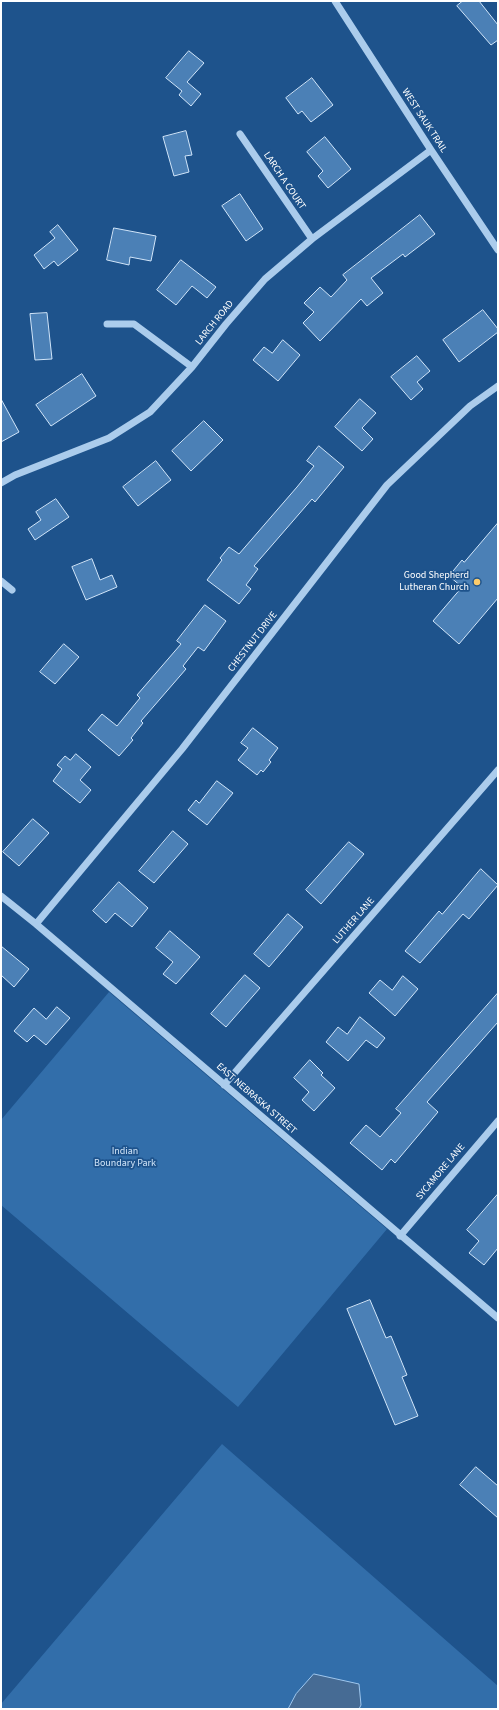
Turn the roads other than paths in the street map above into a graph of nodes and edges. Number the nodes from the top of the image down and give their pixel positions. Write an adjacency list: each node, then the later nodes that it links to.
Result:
1 (335, 1): 3 (street, WEST SAUK TRAIL)
2 (240, 134): 4 (street, LARCH A COURT)
3 (431, 150): 4 (street, LARCH ROAD); 5 (street, WEST SAUK TRAIL)
4 (312, 239): 7 (street, LARCH ROAD)
5 (498, 250)
6 (107, 324): 7 (street)
7 (192, 368): 9 (street, LARCH ROAD)
8 (498, 386): 14 (street, CHESTNUT DRIVE)
9 (1, 483)
10 (1, 581): 11 (street)
11 (12, 590)
12 (498, 770): 15 (street, LUTHER LANE)
13 (1, 896): 14 (street, EAST NEBRASKA STREET)
14 (36, 924): 15 (street, EAST NEBRASKA STREET)
15 (224, 1085): 17 (street, EAST NEBRASKA STREET)
16 (498, 1121): 17 (street, SYCAMORE LANE)
17 (400, 1236): 18 (street, EAST NEBRASKA STREET)
18 (498, 1318)

